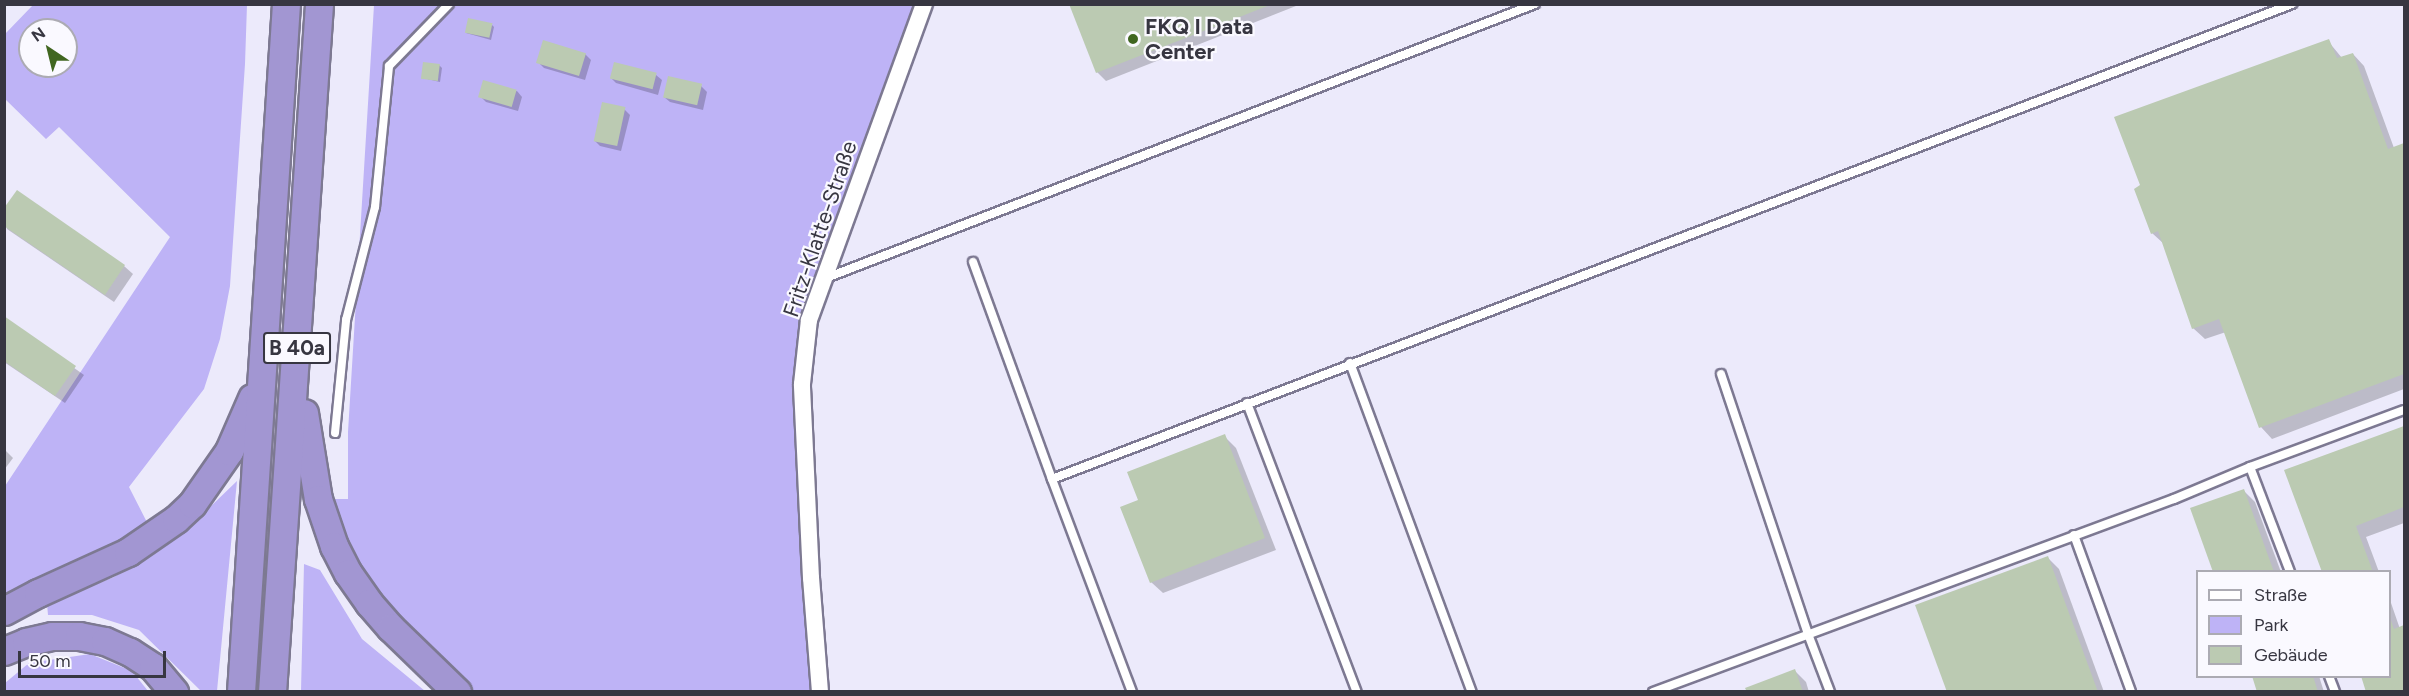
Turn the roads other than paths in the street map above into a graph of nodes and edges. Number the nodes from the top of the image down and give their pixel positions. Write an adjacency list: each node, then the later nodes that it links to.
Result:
1 (286, 4): 11 (highway, B 40a)
2 (319, 4): 9 (highway, B 40a)
3 (449, 4): 15 (lane)
4 (924, 4): 8 (street, Fritz-Klatte-Straße)
5 (1536, 4): 8 (lane)
6 (2292, 4): 10 (lane)
7 (973, 262): 17 (lane)
8 (825, 279): 27 (street, Fritz-Klatte-Straße)
9 (296, 361): 25 (highway, B 40a); 26 (highway)
10 (1350, 363): 13 (lane); 30 (lane)
11 (263, 366): 20 (highway); 24 (highway, B 40a)
12 (1721, 374): 21 (lane)
13 (1247, 402): 17 (lane); 29 (lane)
14 (2404, 410): 16 (lane)
15 (335, 433)
16 (2250, 467): 18 (lane); 19 (lane)
17 (1052, 479): 28 (lane)
18 (2074, 536): 21 (lane); 33 (lane)
19 (2289, 570)
20 (4, 611)
21 (1808, 634): 31 (lane); 32 (lane)
22 (4, 651): 23 (highway)
23 (174, 692)
24 (241, 692)
25 (272, 692)
26 (457, 692)
27 (820, 692)
28 (1132, 692)
29 (1357, 692)
30 (1472, 692)
31 (1653, 692)
32 (1830, 692)
33 (2131, 692)

